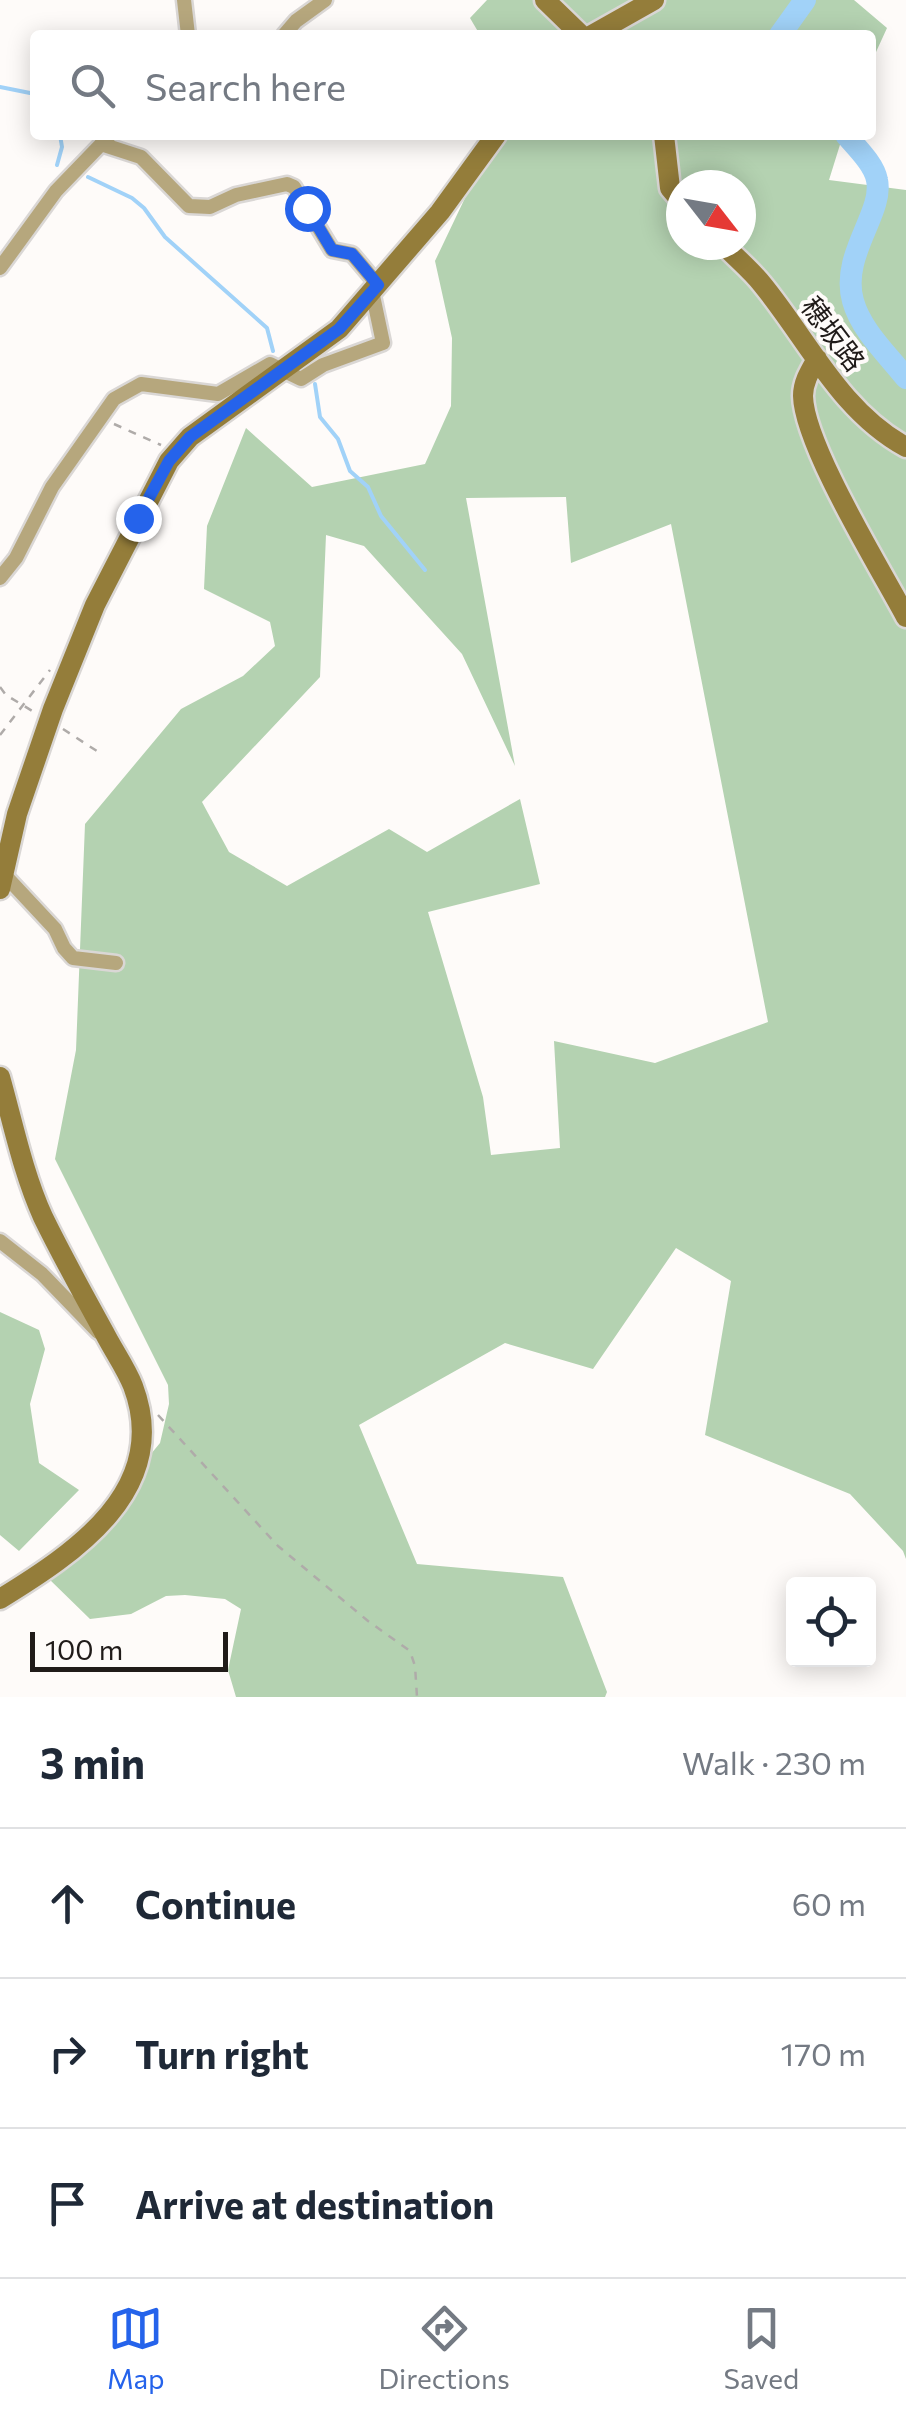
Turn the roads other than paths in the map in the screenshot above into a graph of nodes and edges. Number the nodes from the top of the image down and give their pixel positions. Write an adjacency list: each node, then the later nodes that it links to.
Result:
1 (184, 0): 5 (street)
2 (325, 0): 6 (street)
3 (654, 0): 8 (street)
4 (552, 2): 7 (street)
5 (187, 30)
6 (289, 30)
7 (577, 30)
8 (601, 30)
9 (105, 140): 15 (street)
10 (108, 140): 16 (street)
11 (492, 140): 16 (street)
12 (665, 140): 13 (street)
13 (668, 170)
14 (739, 260): 17 (street, 穂坂路)
15 (0, 268)
16 (375, 288): 18 (street); 18 (street)
17 (817, 360): 19 (street, 穂坂路); 21 (street)
18 (282, 370): 20 (street); 22 (street)
19 (906, 448)
20 (0, 578)
21 (906, 617)
22 (1, 878): 23 (street)
23 (116, 963)
24 (0, 1077): 26 (street)
25 (0, 1240): 26 (street)
26 (111, 1346): 27 (street)
27 (0, 1599)

